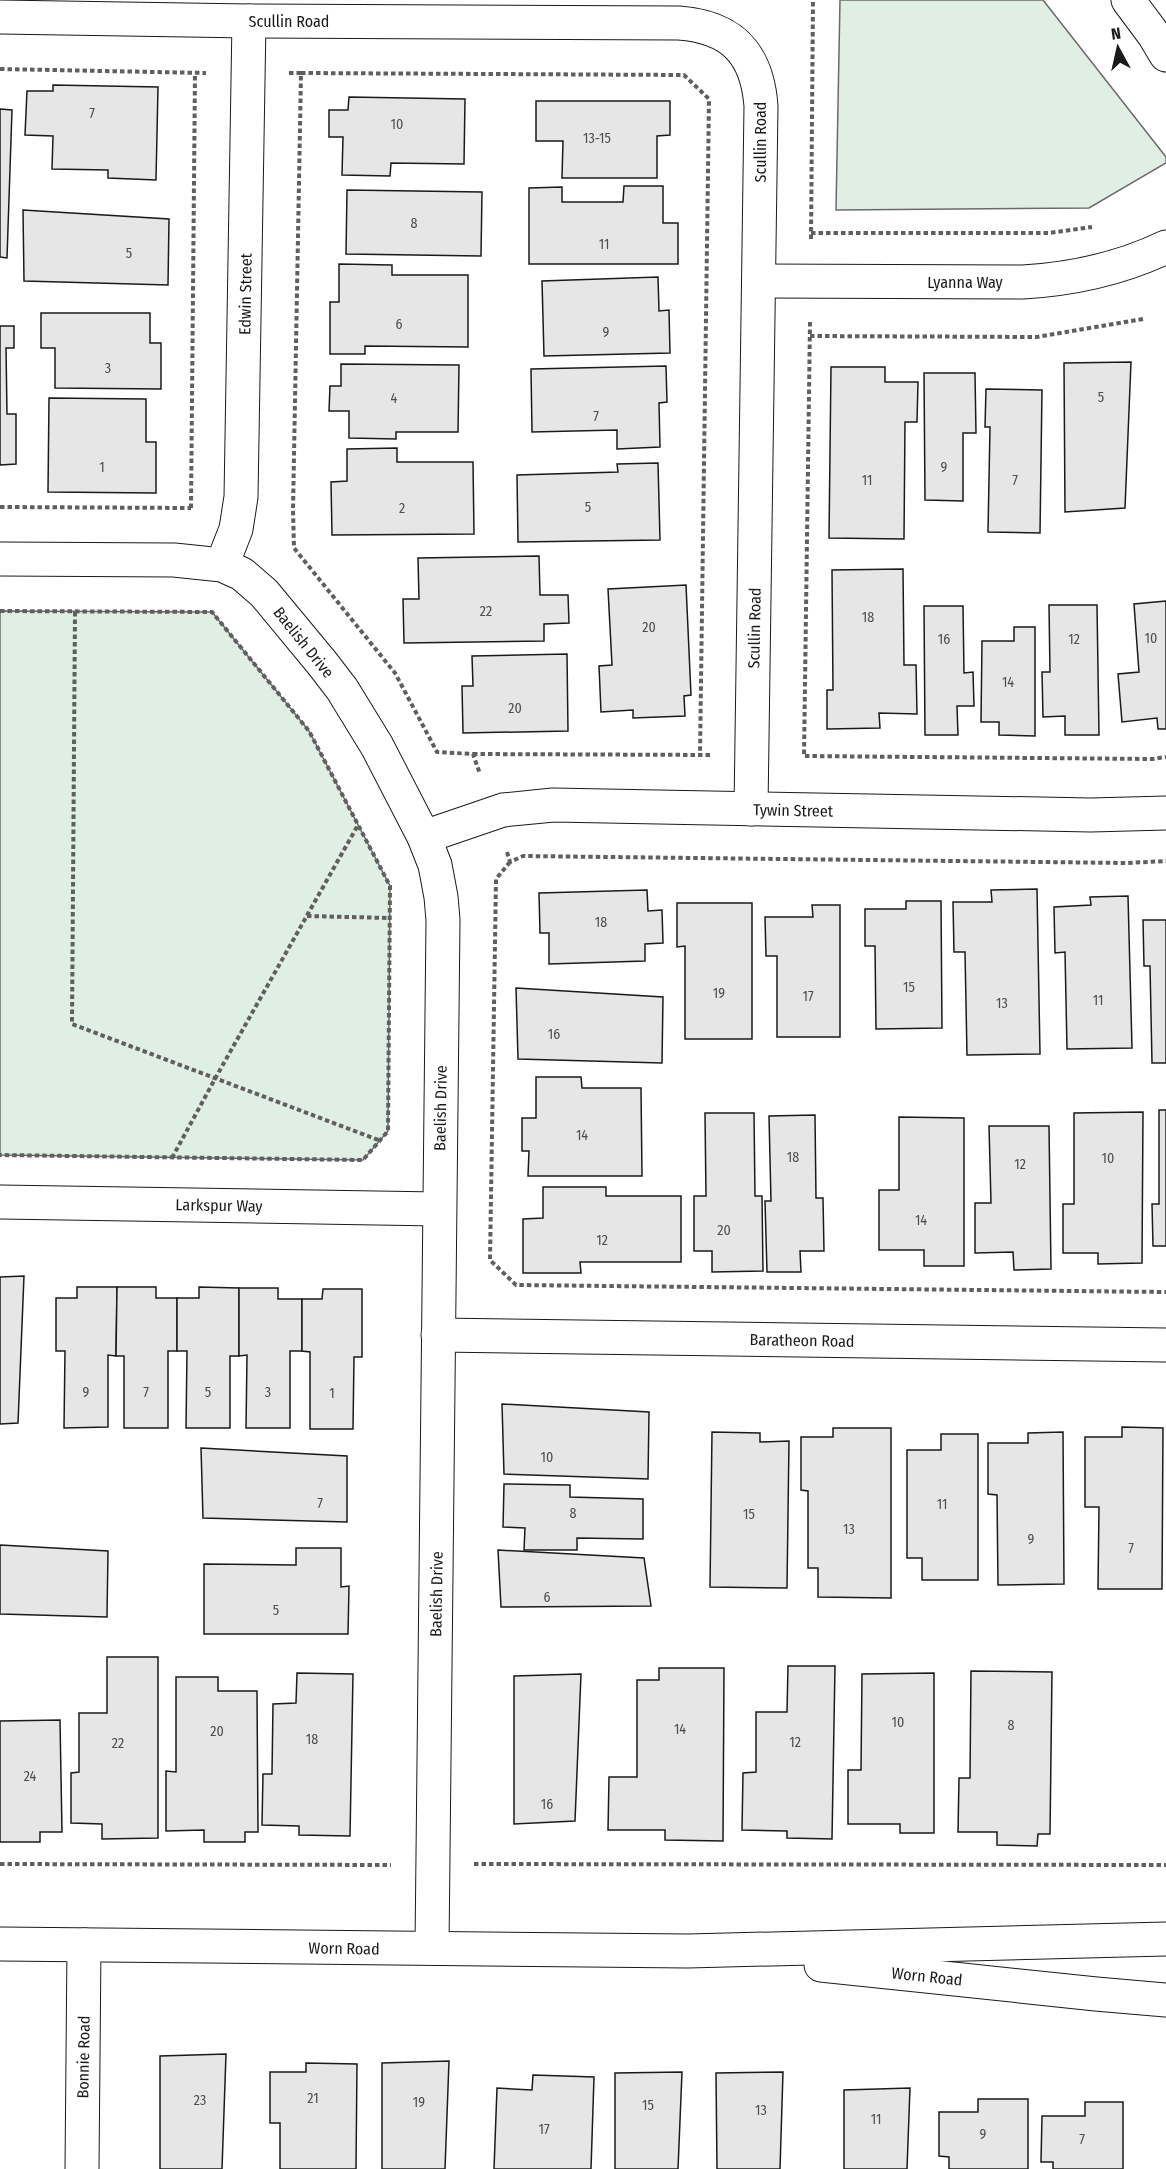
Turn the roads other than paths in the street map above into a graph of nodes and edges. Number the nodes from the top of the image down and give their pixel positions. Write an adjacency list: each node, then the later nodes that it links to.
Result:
1 (1128, 0): 5 (street)
2 (50, 9): 3 (street, Scullin Road); 4 (street, Scullin Road)
3 (0, 17)
4 (249, 21): 7 (street, Scullin Road); 9 (street, Edwin Street)
5 (1166, 54)
6 (1166, 247): 7 (street, Lyanna Way)
7 (759, 281): 10 (street, Scullin Road)
8 (0, 559): 9 (street, Baelish Drive)
9 (222, 565): 12 (street, Baelish Drive)
10 (751, 809): 11 (street, Tywin Street); 12 (street, Tywin Street)
11 (1166, 813)
12 (424, 837): 14 (street, Baelish Drive)
13 (0, 1202): 14 (street, Larkspur Way)
14 (438, 1209): 15 (street, Baelish Drive)
15 (438, 1335): 16 (street, Baratheon Road); 20 (street, Baelish Drive)
16 (1166, 1346)
17 (1166, 1939): 21 (street, Worn Road)
18 (0, 1944): 19 (street, Worn Road)
19 (84, 1945): 20 (street, Worn Road); 23 (street, Bonnie Road)
20 (432, 1948): 21 (street, Worn Road)
21 (688, 1951): 22 (street, Worn Road)
22 (1166, 2000)
23 (82, 2169)

